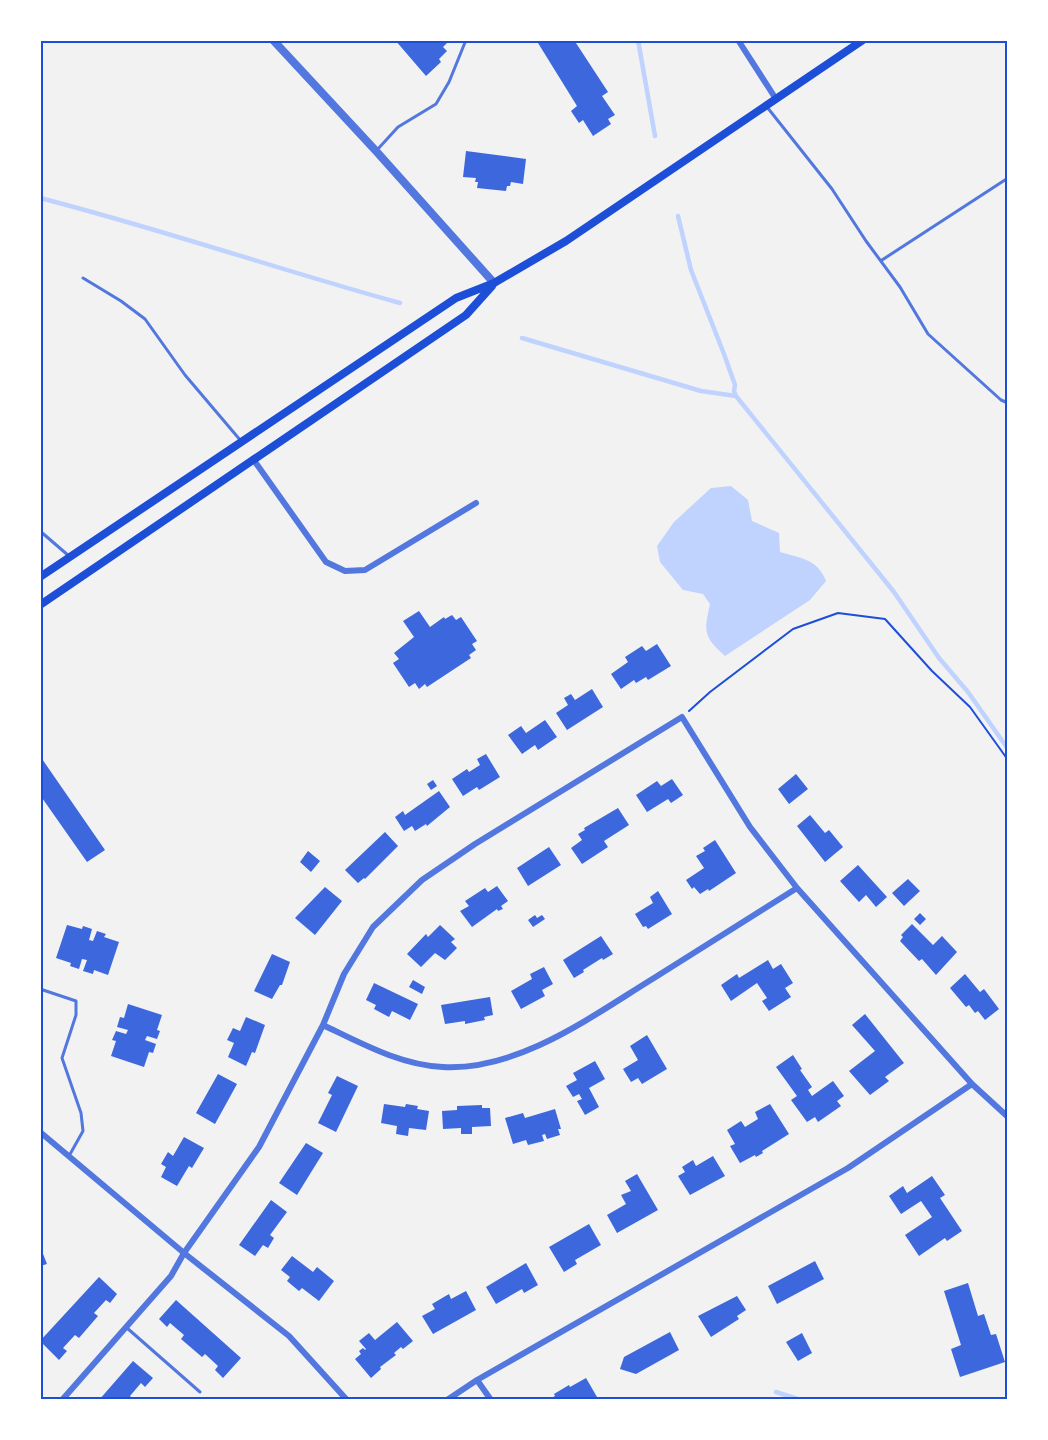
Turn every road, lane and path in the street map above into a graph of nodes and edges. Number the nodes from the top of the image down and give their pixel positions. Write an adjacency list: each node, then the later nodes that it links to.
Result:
1 (273, 40): 7 (street)
2 (466, 40): 7 (lane)
3 (738, 40): 5 (street)
4 (863, 40): 5 (main road)
5 (776, 99): 6 (main road)
6 (766, 105): 9 (lane); 11 (main road)
7 (376, 151): 11 (street)
8 (1008, 178): 9 (lane)
9 (882, 260): 12 (lane)
10 (83, 278): 13 (lane)
11 (494, 283): 13 (main road); 14 (main road)
12 (1008, 403)
13 (242, 442): 17 (main road)
14 (253, 459): 15 (street); 19 (main road)
15 (476, 502)
16 (40, 531): 17 (lane)
17 (70, 557): 18 (main road)
18 (40, 577)
19 (40, 605)
20 (682, 717): 21 (path); 22 (street); 24 (street)
21 (1008, 760)
22 (797, 888): 24 (street); 25 (street)
23 (40, 989): 28 (lane)
24 (323, 1025): 29 (street)
25 (972, 1084): 26 (street); 31 (street)
26 (1008, 1117)
27 (40, 1132): 28 (street)
28 (69, 1156): 29 (street)
29 (184, 1253): 30 (street); 34 (street)
30 (126, 1327): 32 (lane); 33 (street)
31 (477, 1380): 35 (street); 36 (street)
32 (200, 1392)
33 (62, 1400)
34 (347, 1400)
35 (447, 1400)
36 (491, 1400)

